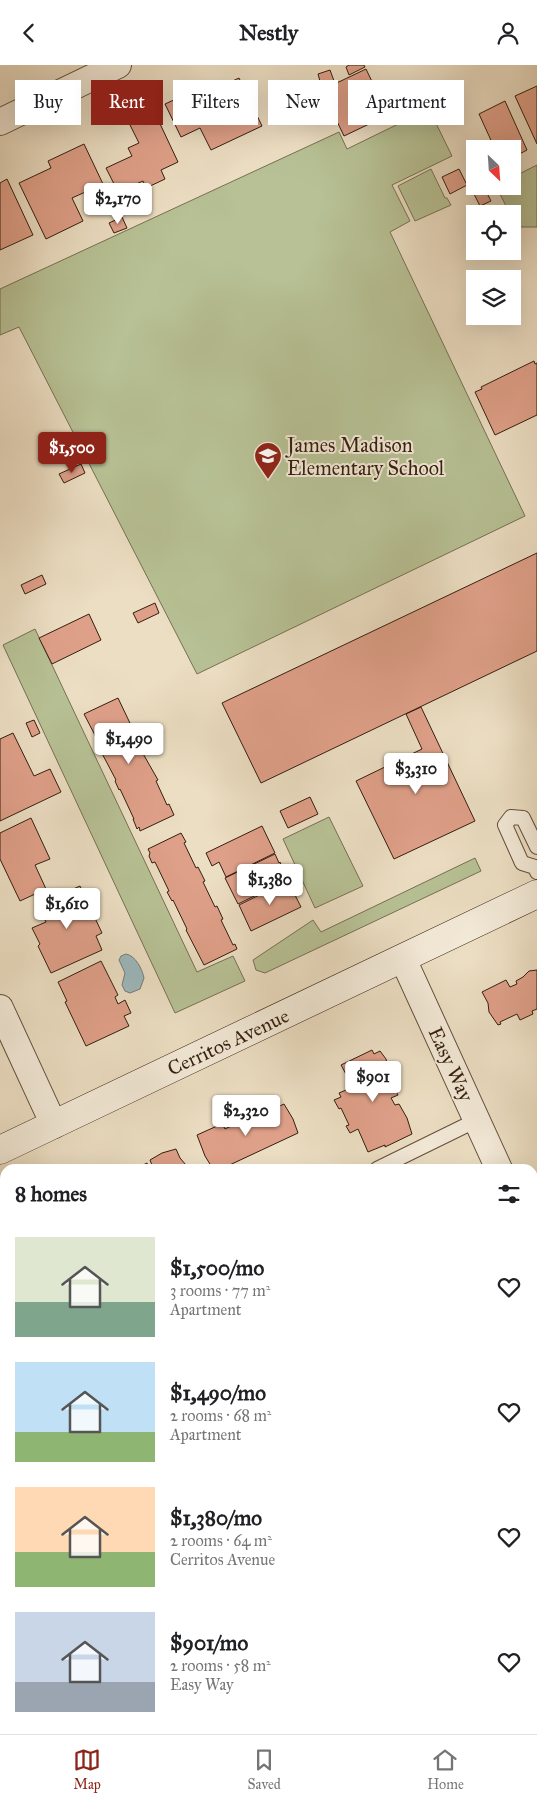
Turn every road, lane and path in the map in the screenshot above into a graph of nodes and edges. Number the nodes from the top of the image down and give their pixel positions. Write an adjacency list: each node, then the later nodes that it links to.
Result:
1 (118, 65): 2 (street)
2 (0, 122)
3 (537, 847): 4 (lane)
4 (536, 867)
5 (537, 895): 6 (street, Cerritos Avenue)
6 (403, 959): 8 (street, Easy Way); 9 (street, Cerritos Avenue)
7 (0, 1008): 9 (street)
8 (476, 1120): 11 (lane); 12 (street, Easy Way)
9 (54, 1125): 10 (street, Cerritos Avenue)
10 (0, 1150)
11 (387, 1164)
12 (497, 1164)

